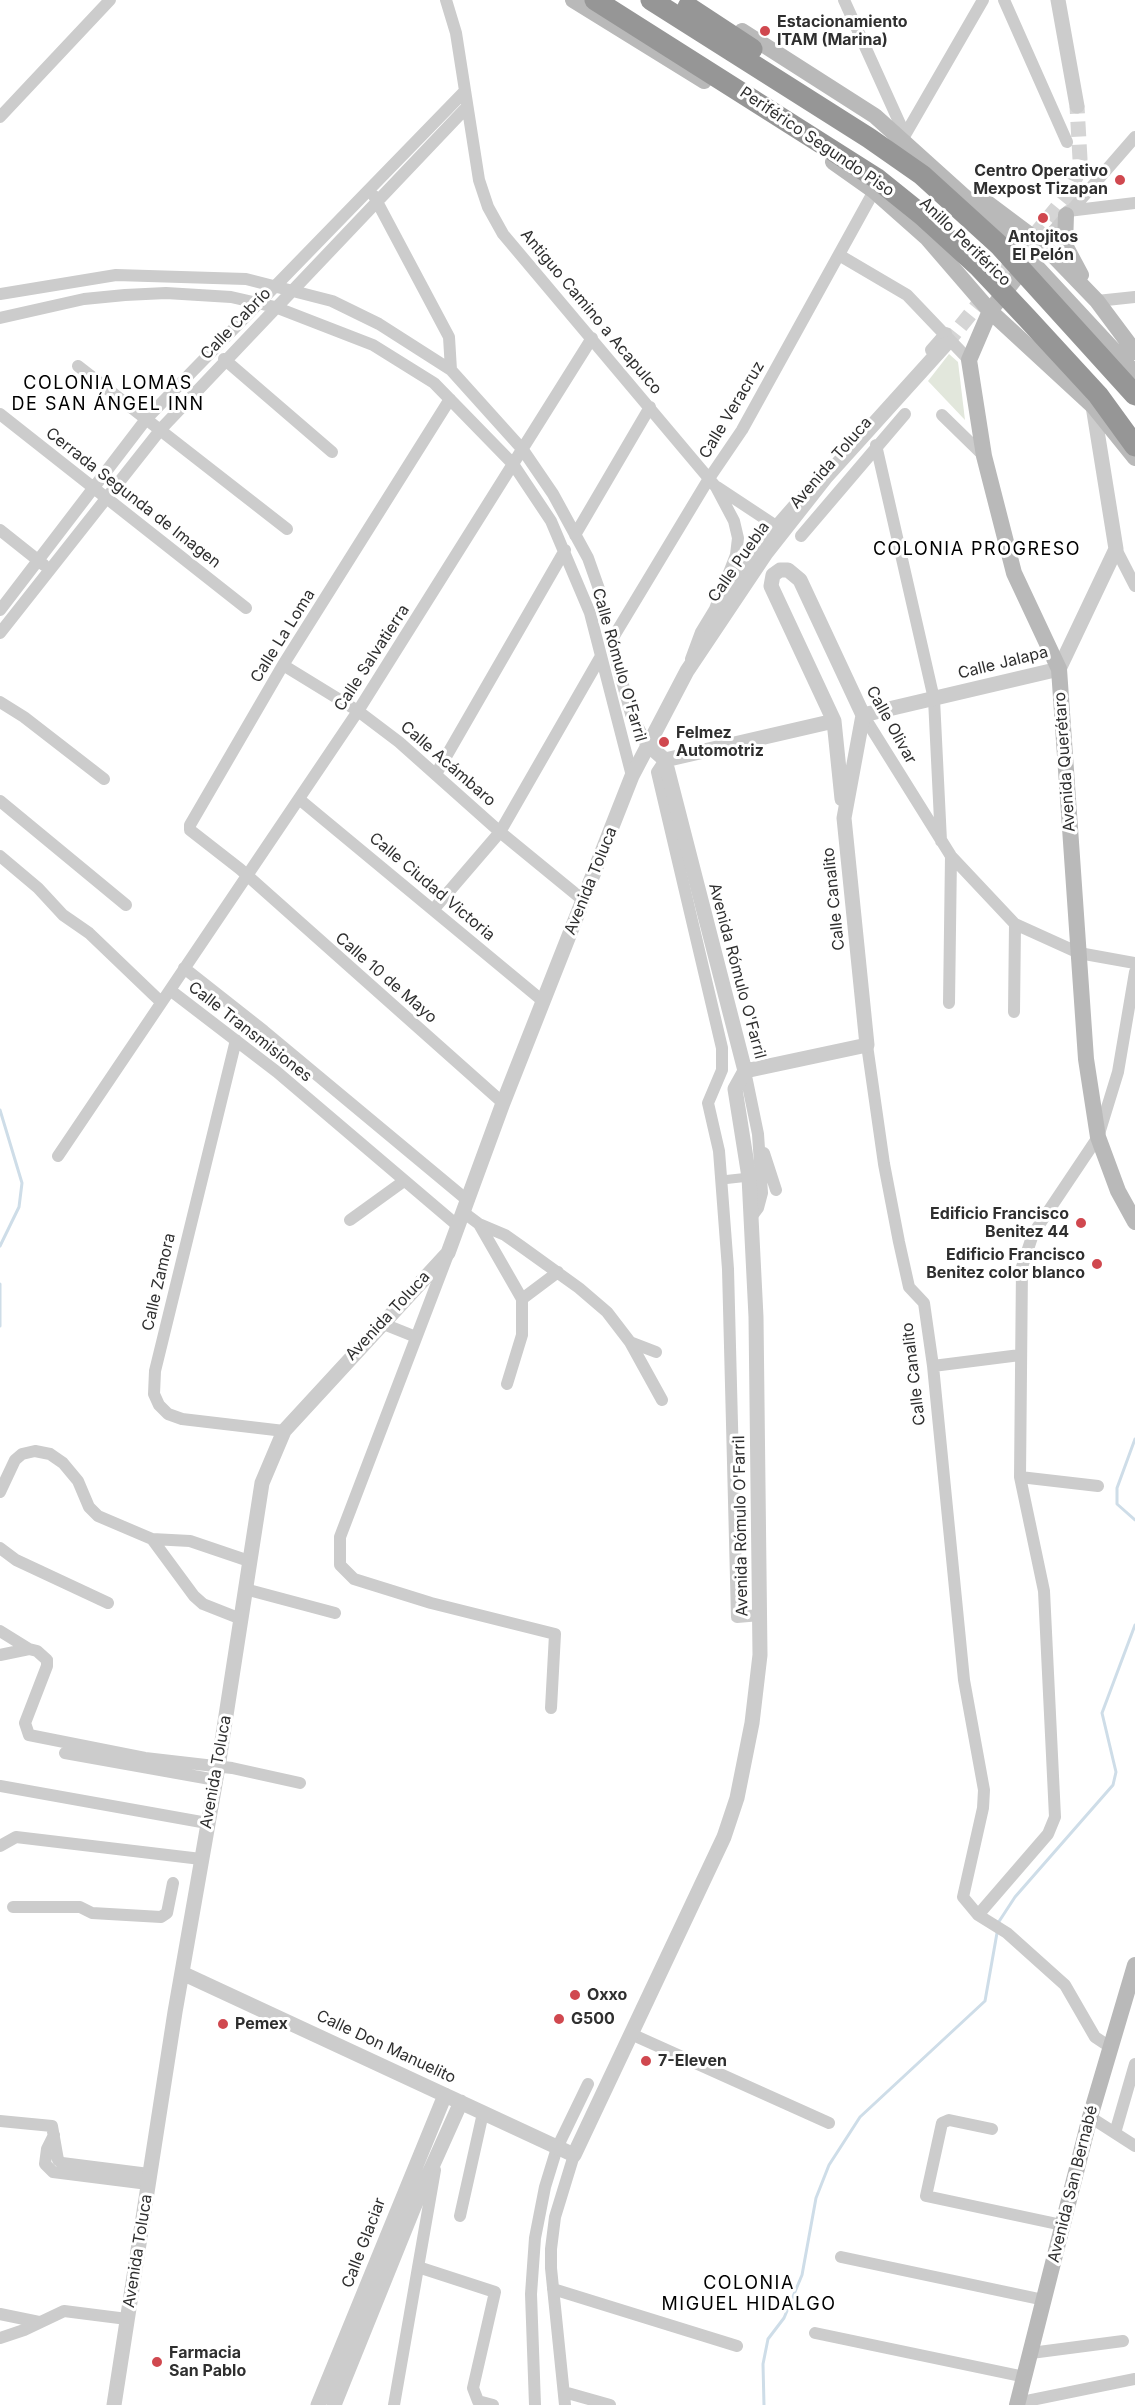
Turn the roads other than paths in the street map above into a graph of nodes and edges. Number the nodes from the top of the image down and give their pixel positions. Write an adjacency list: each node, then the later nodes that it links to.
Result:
1 (110, 0): 16 (street)
2 (446, 0): 12 (street, Antiguo Camino a Acapulco)
3 (573, 0): 11 (main road)
4 (651, 0): 25 (highway, Anillo Periférico)
5 (677, 0): 47 (highway)
6 (692, 0): 15 (main road)
7 (844, 0): 17 (street)
8 (983, 0): 17 (street)
9 (1004, 0): 19 (street)
10 (1058, 0): 13 (street)
11 (596, 3): 20 (main road); 25 (highway, Anillo Periférico); 59 (highway, Periférico Segundo Piso)
12 (464, 92): 14 (street, Antiguo Camino a Acapulco); 21 (street, Calle Cabrío)
13 (1077, 106)
14 (466, 108): 21 (street, Calle Cabrío); 39 (street, Antiguo Camino a Acapulco)
15 (875, 116): 17 (main road); 25 (main road)
16 (0, 117)
17 (906, 135): 24 (main road)
18 (1135, 137): 23 (street)
19 (1067, 142)
20 (874, 191): 26 (street, Calle Veracruz); 35 (main road)
21 (374, 195): 27 (street, Calle Cabrío); 28 (street, Calle Cabrío); 45 (street)
22 (1135, 203): 23 (street)
23 (1067, 213): 24 (street); 32 (main road)
24 (1042, 244): 32 (main road); 35 (main road)
25 (998, 247): 29 (highway, Anillo Periférico)
26 (839, 255): 40 (street); 65 (street, Calle Veracruz)
27 (278, 285): 28 (street, Calle Rómulo O'Farril); 30 (street, Calle Rómulo O'Farril); 33 (street, Calle Cabrío)
28 (293, 289): 34 (street, Calle Cabrío); 45 (street, Calle Rómulo O'Farril)
29 (1040, 292): 46 (main road); 48 (highway, Anillo Periférico); 56 (highway, Anillo Periférico)
30 (0, 294)
31 (1135, 297): 32 (street)
32 (1097, 301): 37 (main road)
33 (260, 302): 34 (street, Calle Rómulo O'Farril); 36 (street, Calle Rómulo O'Farril); 55 (street, Calle Cabrío)
34 (275, 307): 42 (street, Calle Cabrío); 49 (street, Calle Rómulo O'Farril)
35 (990, 311): 38 (main road); 43 (main road)
36 (0, 318)
37 (1111, 320): 38 (main road); 41 (main road)
38 (1011, 331): 50 (main road)
39 (592, 338): 51 (street, Antiguo Camino a Acapulco); 60 (street, Calle Salvatierra)
40 (946, 338): 43 (street); 68 (street, Avenida Toluca); 87 (street, Calle Puebla)
41 (1135, 352)
42 (224, 359): 57 (street, Calle Cabrío); 61 (street)
43 (969, 360): 62 (main road, Avenida Querétaro)
44 (78, 366): 55 (street)
45 (451, 370): 60 (street, Calle Rómulo O'Farril)
46 (1135, 373)
47 (1135, 388)
48 (1135, 395)
49 (450, 399): 64 (street, Calle Rómulo O'Farril); 85 (street, Calle La Loma)
50 (1093, 406): 63 (main road); 73 (street)
51 (650, 407): 65 (street, Antiguo Camino a Acapulco); 71 (street)
52 (0, 414): 66 (street, Cerrada Segunda de Imagen)
53 (905, 414): 58 (street)
54 (942, 415): 62 (street)
55 (147, 418): 57 (street); 66 (street, Calle Cabrío)
56 (1135, 426)
57 (161, 429): 67 (street, Calle Cabrío); 69 (street)
58 (876, 445): 72 (street); 88 (street)
59 (1135, 446)
60 (523, 450): 64 (street, Calle Salvatierra); 71 (street, Calle Rómulo O'Farril)
61 (332, 452)
62 (984, 456): 86 (main road, Avenida Querétaro)
63 (1135, 458)
64 (513, 464): 74 (street, Calle Rómulo O'Farril); 90 (street, Calle Salvatierra)
65 (712, 483): 68 (street, Antiguo Camino a Acapulco); 80 (street, Antiguo Camino a Acapulco); 83 (street, Calle Veracruz)
66 (94, 487): 67 (street, Cerrada Segunda de Imagen); 75 (street, Calle Cabrío)
67 (106, 497): 76 (street, Calle Cabrío); 79 (street, Cerrada Segunda de Imagen)
68 (776, 526): 80 (street, Avenida Toluca)
69 (287, 529)
70 (0, 530): 75 (street)
71 (575, 534): 78 (street, Calle Rómulo O'Farril)
72 (801, 536)
73 (1116, 549): 77 (street); 86 (street, Calle Jalapa)
74 (565, 550): 84 (street, Calle Rómulo O'Farril); 95 (street)
75 (38, 560): 76 (street); 81 (street, Calle Cabrío)
76 (49, 569): 82 (street, Calle Cabrío)
77 (1135, 586)
78 (599, 589)
79 (246, 608)
80 (715, 609): 87 (street, Avenida Toluca)
81 (0, 610)
82 (0, 633)
83 (611, 641): 93 (street, Calle Rómulo O'Farril)
84 (601, 656): 96 (street, Calle Rómulo O'Farril); 101 (street)
85 (283, 665): 90 (street, Calle Acámbaro); 105 (street, Calle La Loma)
86 (1059, 669): 88 (street, Calle Jalapa); 110 (main road, Avenida Querétaro)
87 (687, 671): 93 (street, Avenida Toluca)
88 (934, 699): 91 (street, Calle Jalapa); 102 (street)
89 (0, 702): 97 (street)
90 (358, 711): 95 (street, Calle Acámbaro); 98 (street, Calle Salvatierra)
91 (862, 715): 92 (street, Calle Olivar); 100 (street, Calle Canalito); 102 (street, Calle Olivar)
92 (834, 722): 94 (street); 100 (street, Calle Canalito)
93 (647, 744): 94 (street); 96 (street, Avenida Toluca)
94 (665, 760): 121 (street, Avenida Rómulo O'Farril); 127 (street, Avenida Rómulo O'Farril)
95 (436, 774): 101 (street, Calle Acámbaro)
96 (632, 776): 106 (street, Avenida Toluca)
97 (104, 779)
98 (299, 798): 105 (street, Calle Salvatierra); 108 (street, Calle Ciudad Victoria)
99 (0, 801): 107 (street)
100 (844, 818): 120 (street, Calle Canalito)
101 (500, 832): 106 (street, Calle Acámbaro); 108 (street)
102 (941, 841): 104 (street, Calle Olivar)
103 (0, 856): 115 (street)
104 (951, 856): 109 (street, Calle Olivar); 117 (street)
105 (248, 877): 112 (street, Calle Salvatierra); 122 (street, Calle 10 de Mayo)
106 (583, 900): 116 (street, Avenida Toluca)
107 (126, 905)
108 (433, 910): 116 (street, Calle Ciudad Victoria)
109 (1015, 924): 110 (street, Calle Olivar); 118 (street)
110 (1079, 954): 111 (street, Calle Olivar); 124 (main road, Avenida Querétaro)
111 (1135, 963)
112 (184, 968): 114 (street, Calle Salvatierra); 130 (street, Calle Transmisiones)
113 (1135, 972): 124 (street)
114 (170, 990): 115 (street, Calle Transmisiones); 119 (street, Calle Transmisiones)
115 (161, 1002): 125 (street, Calle Transmisiones)
116 (544, 1002): 122 (street, Avenida Toluca)
117 (949, 1003)
118 (1014, 1012)
119 (236, 1040): 128 (street, Calle Transmisiones); 146 (street, Calle Zamora)
120 (867, 1045): 121 (street); 143 (street, Calle Canalito)
121 (746, 1071): 123 (street); 126 (street, Avenida Rómulo O'Farril)
122 (503, 1103): 130 (street, Avenida Toluca)
123 (758, 1134): 129 (street); 131 (street)
124 (1098, 1137): 133 (main road, Avenida Querétaro); 142 (street)
125 (58, 1156)
126 (749, 1177): 127 (street); 131 (street, Avenida Rómulo O'Farril)
127 (722, 1180): 156 (street, Avenida Rómulo O'Farril)
128 (404, 1181): 130 (street, Calle Transmisiones); 132 (street)
129 (776, 1190)
130 (463, 1213): 134 (street); 135 (street, Avenida Toluca)
131 (752, 1216): 156 (street, Avenida Rómulo O'Farril)
132 (350, 1220)
133 (1135, 1222)
134 (479, 1224): 136 (street); 137 (street)
135 (448, 1253): 138 (street, Avenida Toluca); 139 (street)
136 (558, 1272): 137 (street); 140 (street)
137 (522, 1299): 144 (street)
138 (381, 1323): 139 (street); 146 (street, Avenida Toluca)
139 (416, 1337): 161 (street)
140 (630, 1342): 141 (street); 145 (street)
141 (656, 1352)
142 (1020, 1355): 143 (street); 147 (street)
143 (933, 1366): 171 (street, Calle Canalito)
144 (507, 1384)
145 (663, 1400)
146 (284, 1431): 152 (street, Avenida Toluca)
147 (1020, 1477): 148 (street); 171 (street)
148 (1098, 1486)
149 (0, 1492): 150 (street)
150 (152, 1539): 152 (street); 157 (street)
151 (0, 1548): 154 (street)
152 (249, 1561): 153 (street, Avenida Toluca)
153 (245, 1589): 155 (street); 157 (street, Avenida Toluca)
154 (108, 1602)
155 (334, 1613)
156 (760, 1615): 174 (street, Avenida Rómulo O'Farril)
157 (241, 1618): 163 (street, Avenida Toluca)
158 (0, 1631): 159 (street)
159 (29, 1648): 160 (street); 163 (street)
160 (0, 1654)
161 (551, 1708)
162 (65, 1753): 163 (street)
163 (217, 1773): 164 (street); 166 (street, Avenida Toluca)
164 (300, 1782)
165 (0, 1786): 166 (street)
166 (207, 1822): 168 (street, Avenida Toluca)
167 (0, 1846): 168 (street)
168 (201, 1859): 173 (street, Avenida Toluca)
169 (173, 1883): 170 (street)
170 (13, 1907)
171 (983, 1919): 175 (street)
172 (1135, 1965): 175 (main road, Avenida San Bernabé)
173 (182, 1973): 178 (street, Calle Don Manuelito); 191 (street, Avenida Toluca)
174 (631, 2034): 183 (street); 188 (street, Avenida Rómulo O'Farril)
175 (1110, 2047): 181 (main road, Avenida San Bernabé)
176 (1135, 2064): 185 (street)
177 (588, 2084): 187 (street)
178 (445, 2095): 179 (street, Calle Don Manuelito); 211 (street, Calle Glaciar)
179 (461, 2102): 180 (street, Calle Don Manuelito); 190 (street, Calle Glaciar)
180 (483, 2113): 187 (street, Calle Don Manuelito); 192 (street)
181 (1090, 2117): 185 (street); 193 (main road, Avenida San Bernabé)
182 (0, 2121): 191 (street)
183 (829, 2123)
184 (992, 2129): 193 (street)
185 (1118, 2136): 186 (street); 189 (street)
186 (1135, 2146)
187 (558, 2148): 188 (street, Calle Don Manuelito); 215 (street)
188 (574, 2155): 196 (street, Avenida Rómulo O'Farril)
189 (1135, 2156)
190 (436, 2162): 195 (street); 212 (street, Calle Glaciar)
191 (148, 2179): 199 (street, Avenida Toluca)
192 (460, 2216)
193 (1062, 2224): 197 (main road, Avenida San Bernabé)
194 (840, 2257): 197 (street)
195 (418, 2267): 213 (street); 214 (street)
196 (553, 2289): 204 (street); 208 (street)
197 (1044, 2300): 205 (main road, Avenida San Bernabé)
198 (0, 2314): 200 (street)
199 (127, 2319): 200 (street); 210 (street, Avenida Toluca)
200 (39, 2322): 202 (street)
201 (815, 2333): 206 (street)
202 (0, 2338)
203 (1123, 2341): 205 (street)
204 (737, 2346)
205 (1031, 2353): 206 (main road, Avenida San Bernabé)
206 (1024, 2377): 209 (main road, Avenida San Bernabé)
207 (1135, 2379): 209 (street)
208 (565, 2398): 216 (street)
209 (1017, 2404)
210 (114, 2405)
211 (318, 2405)
212 (334, 2405)
213 (394, 2405)
214 (493, 2405)
215 (535, 2405)
216 (610, 2405)

